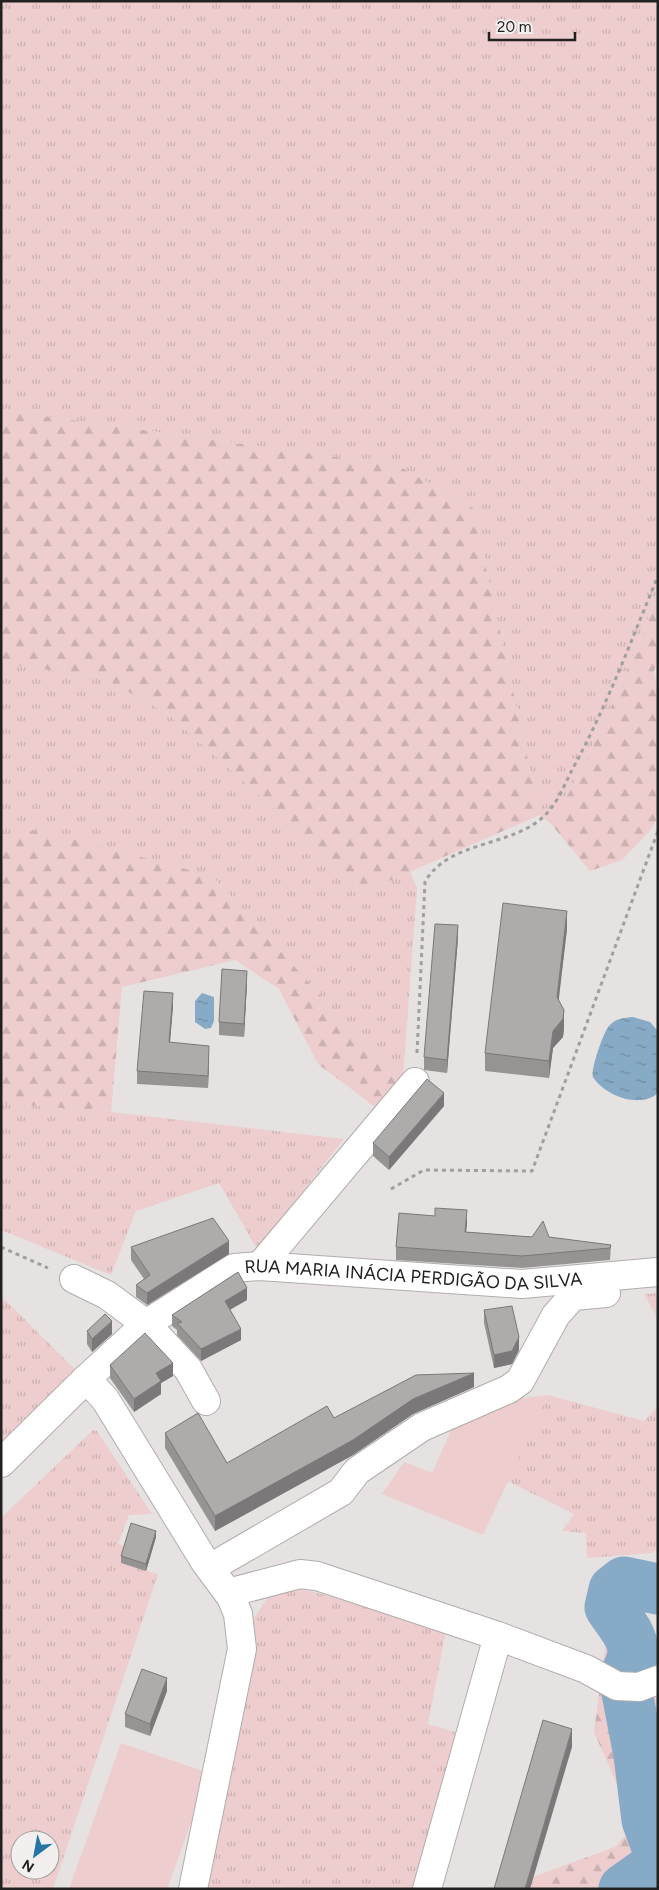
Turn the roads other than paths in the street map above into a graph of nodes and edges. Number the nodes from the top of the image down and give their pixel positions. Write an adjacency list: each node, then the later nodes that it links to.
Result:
1 (415, 1082): 2 (street)
2 (260, 1266): 3 (street, RUA MARIA INÁCIA PERDIGÃO DA SILVA); 6 (street, RUA MARIA INÁCIA PERDIGÃO DA SILVA)
3 (658, 1272)
4 (74, 1279): 6 (street)
5 (658, 1287): 10 (street)
6 (146, 1324): 7 (street, RUA MARIA INÁCIA PERDIGÃO DA SILVA); 8 (street)
7 (86, 1379): 9 (street, RUA MARIA INÁCIA PERDIGÃO DA SILVA); 10 (street)
8 (206, 1400)
9 (1, 1463)
10 (210, 1568): 11 (street)
11 (228, 1593): 12 (street); 14 (street)
12 (498, 1636): 13 (street); 15 (street)
13 (645, 1688)
14 (193, 1889)
15 (426, 1889)

